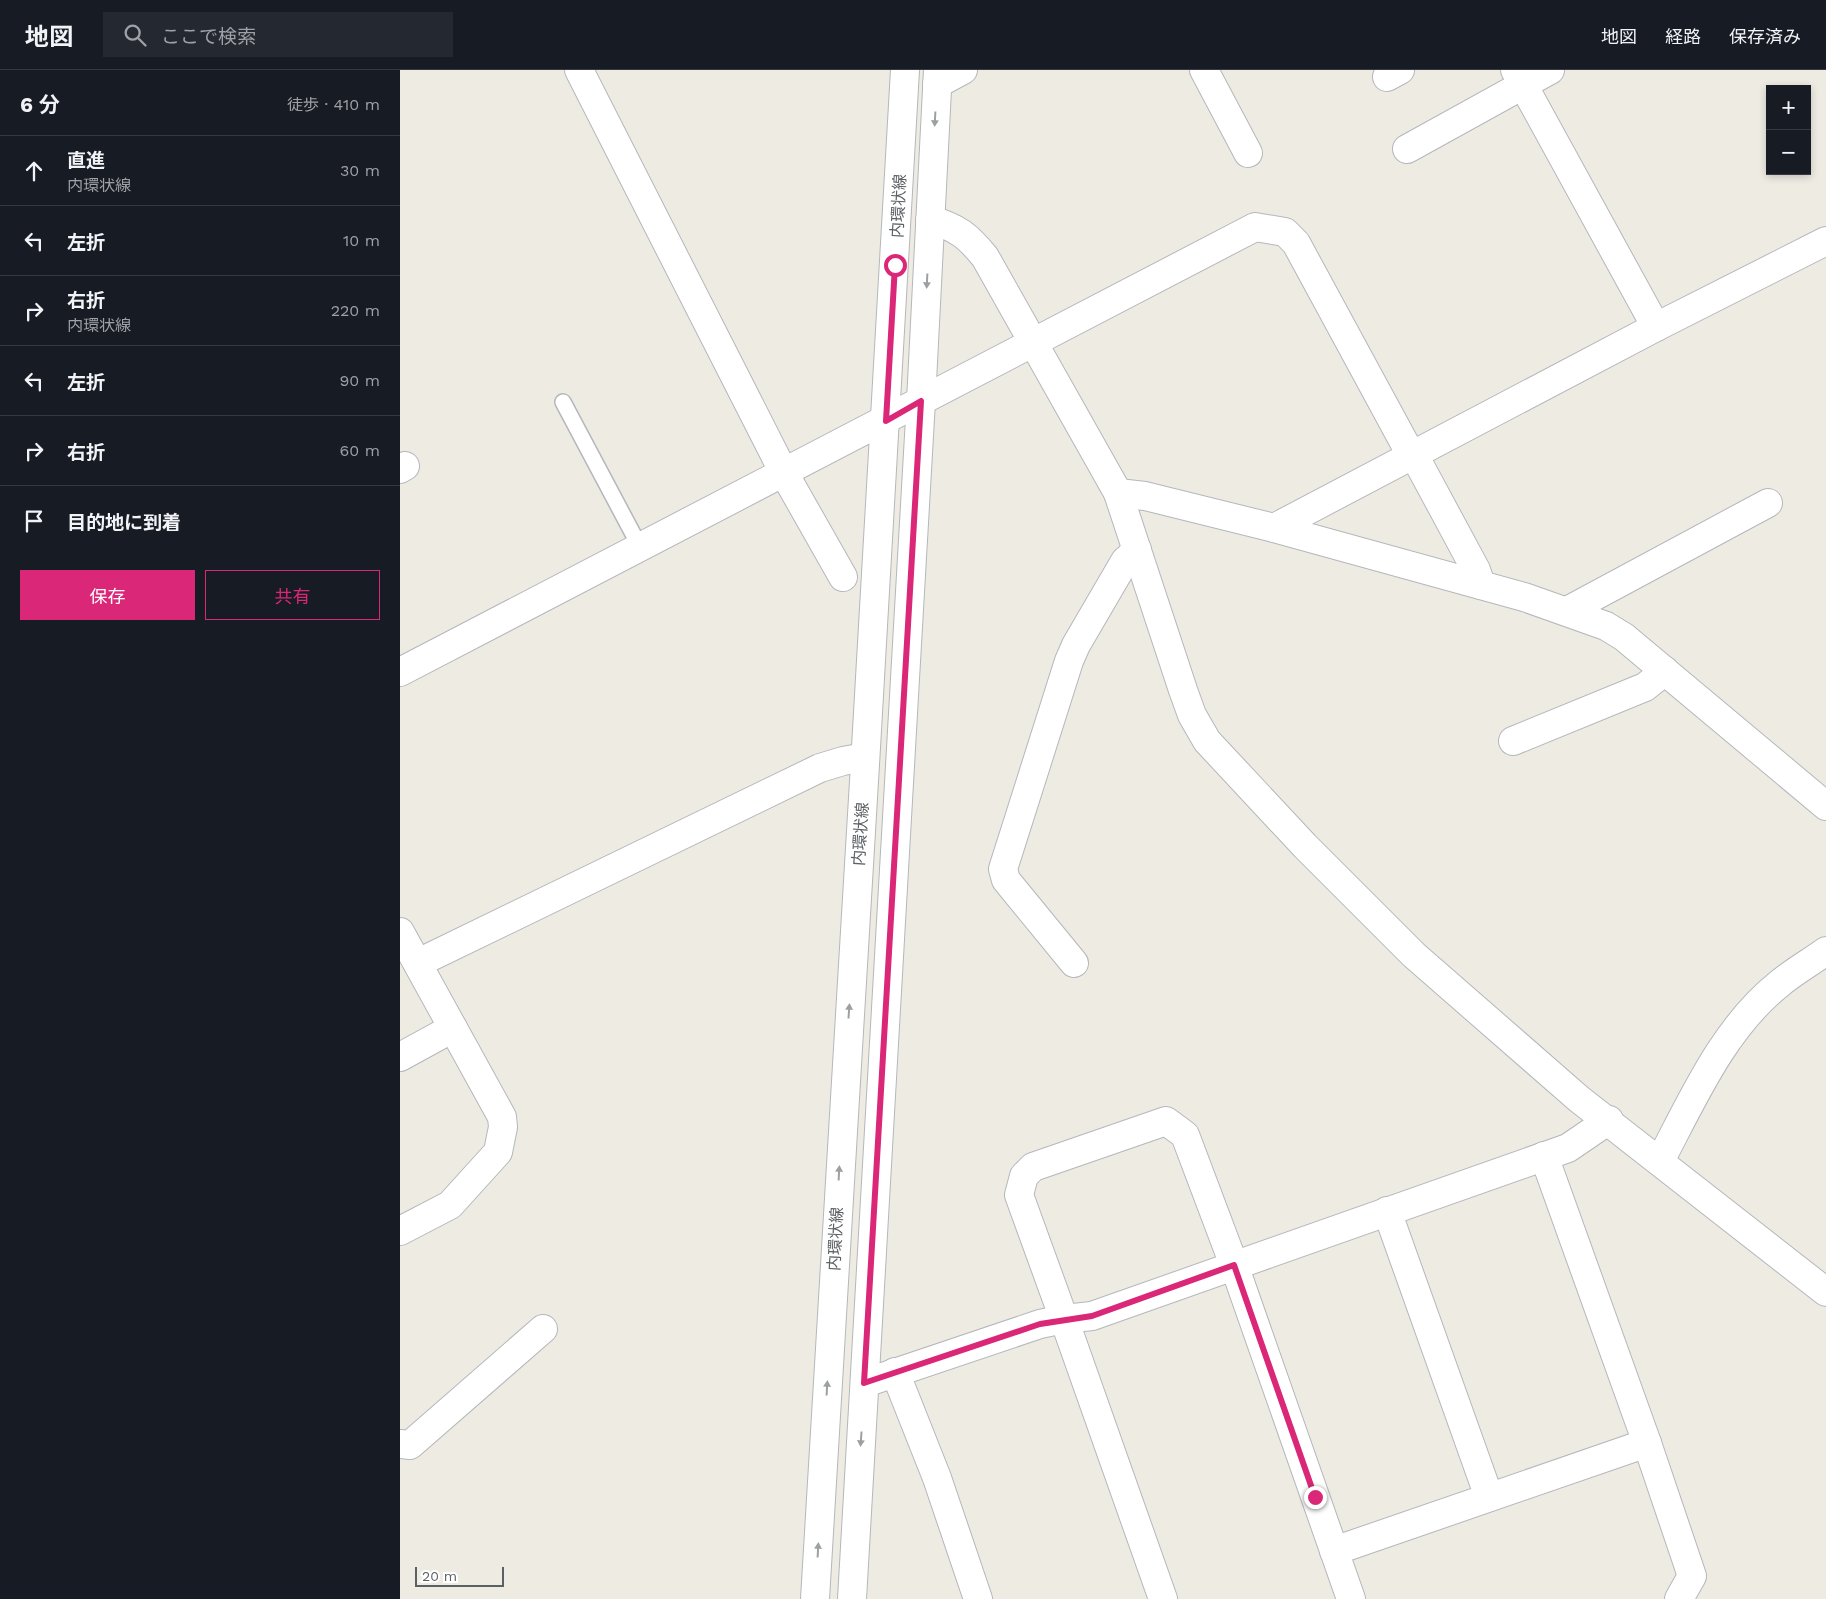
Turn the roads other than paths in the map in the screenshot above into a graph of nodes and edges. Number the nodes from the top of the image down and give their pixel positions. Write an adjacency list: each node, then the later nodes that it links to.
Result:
1 (579, 70): 18 (street)
2 (905, 70): 16 (street, 内環状線)
3 (963, 70): 6 (street)
4 (1204, 70): 9 (street)
5 (1550, 70): 7 (street)
6 (937, 77): 10 (street, 内環状線, one-way to 10)
7 (1519, 77): 8 (street); 12 (street)
8 (1407, 149)
9 (1248, 153)
10 (930, 220): 13 (street); 14 (street, 内環状線, one-way to 14)
11 (1826, 241): 12 (street)
12 (1656, 327): 17 (street)
13 (1034, 341): 14 (street); 17 (street); 19 (street)
14 (921, 401): 16 (street); 48 (street, 内環状線)
15 (563, 402): 22 (lane)
16 (886, 421): 18 (street); 30 (street, 内環状線)
17 (1411, 455): 21 (street); 25 (street)
18 (784, 473): 22 (street); 24 (street)
19 (1118, 493): 21 (street); 23 (street)
20 (1768, 502): 26 (street)
21 (1274, 528): 25 (street)
22 (640, 547): 28 (street)
23 (1137, 550): 35 (street); 38 (street)
24 (843, 577)
25 (1481, 586): 26 (street)
26 (1566, 611): 27 (street)
27 (1665, 671): 29 (street); 31 (street)
28 (400, 672)
29 (1513, 741)
30 (865, 757): 34 (street); 54 (street, 内環状線, one-way to 30)
31 (1826, 806)
32 (400, 932): 34 (street)
33 (1826, 951): 40 (street)
34 (418, 963): 36 (street)
35 (1074, 963)
36 (453, 1028): 37 (street); 42 (street)
37 (400, 1057)
38 (1609, 1120): 39 (street); 40 (street)
39 (1544, 1156): 41 (street); 49 (street)
40 (1660, 1161): 44 (street)
41 (1388, 1211): 43 (street); 51 (street)
42 (400, 1231)
43 (1234, 1265): 45 (street); 45 (street); 52 (street)
44 (1826, 1292)
45 (1064, 1319): 47 (street); 57 (street)
46 (542, 1329): 50 (street)
47 (895, 1372): 48 (street); 56 (street)
48 (864, 1383): 55 (street, 内環状線, one-way to 55)
49 (1647, 1443): 51 (street); 53 (street)
50 (400, 1444)
51 (1489, 1497): 52 (street)
52 (1334, 1551): 58 (street)
53 (1685, 1596)
54 (815, 1599)
55 (852, 1599)
56 (978, 1599)
57 (1163, 1599)
58 (1351, 1599)

